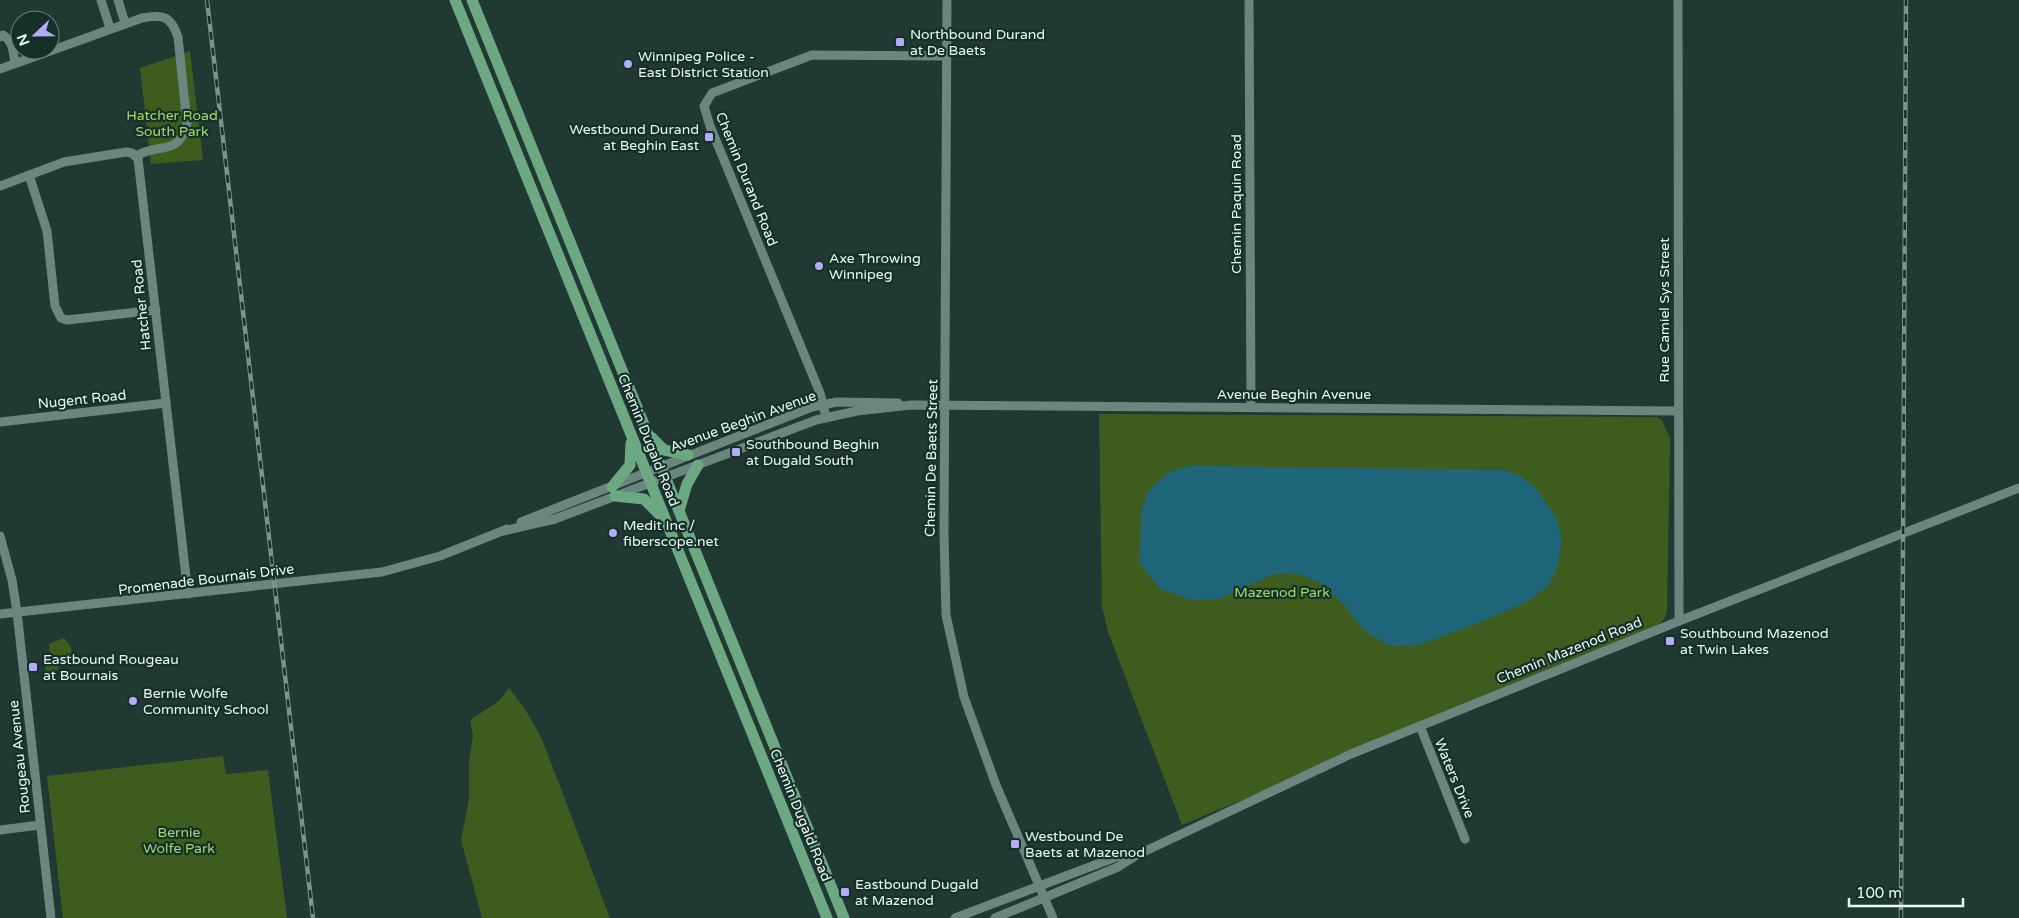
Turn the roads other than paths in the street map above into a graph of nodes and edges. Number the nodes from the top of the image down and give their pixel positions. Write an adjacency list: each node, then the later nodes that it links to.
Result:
1 (102, 0): 9 (street)
2 (118, 0): 8 (street)
3 (455, 0): 26 (main road, Chemin Dugald Road)
4 (472, 0): 27 (main road, Chemin Dugald Road)
5 (947, 0): 11 (street, Chemin De Baets Street)
6 (1249, 0): 22 (street, Chemin Paquin Road)
7 (1678, 0): 23 (street, Rue Camiel Sys Street)
8 (124, 23): 9 (street); 14 (street)
9 (110, 28): 12 (street)
10 (0, 37): 12 (street)
11 (946, 56): 19 (street, Chemin Durand Road); 21 (street, Chemin De Baets Street)
12 (15, 63): 13 (street)
13 (0, 68)
14 (136, 156): 15 (street); 17 (street, Hatcher Road)
15 (29, 175): 16 (street); 17 (street)
16 (0, 186)
17 (156, 310): 18 (street, Hatcher Road)
18 (166, 403): 25 (street, Nugent Road); 37 (street, Hatcher Road)
19 (823, 405): 20 (street, Avenue Beghin Avenue); 24 (street, Chemin Durand Road); 28 (street, Avenue Beghin Avenue)
20 (911, 405): 21 (street, Avenue Beghin Avenue); 24 (street, Avenue Beghin Avenue)
21 (946, 405): 22 (street, Avenue Beghin Avenue); 46 (street, Chemin De Baets Street)
22 (1251, 407): 23 (street, Avenue Beghin Avenue)
23 (1677, 411): 40 (street, Rue Camiel Sys Street)
24 (826, 417): 29 (street, Avenue Beghin Avenue)
25 (0, 422)
26 (630, 432): 31 (main road, Chemin Dugald Road); 33 (main road)
27 (648, 434): 28 (main road); 30 (main road, Chemin Dugald Road)
28 (688, 455): 30 (street, Avenue Beghin Avenue)
29 (698, 465): 30 (street, Avenue Beghin Avenue); 34 (main road)
30 (663, 472): 31 (street, Avenue Beghin Avenue); 34 (main road, Chemin Dugald Road)
31 (649, 477): 33 (street); 35 (main road, Chemin Dugald Road)
32 (2019, 488): 40 (street, Chemin Mazenod Road)
33 (614, 492): 35 (main road); 37 (street, Promenade Bournais Drive)
34 (679, 511): 50 (main road, Chemin Dugald Road)
35 (665, 521): 49 (main road, Chemin Dugald Road)
36 (0, 536): 38 (street, Rougeau Avenue)
37 (188, 594): 38 (street, Promenade Bournais Drive)
38 (18, 612): 39 (street, Promenade Bournais Drive); 42 (street, Rougeau Avenue)
39 (0, 614)
40 (1679, 621): 41 (street, Chemin Mazenod Road)
41 (1420, 726): 44 (street, Waters Drive); 45 (street, Chemin Mazenod Road)
42 (40, 825): 43 (street); 48 (street, Rougeau Avenue)
43 (0, 830)
44 (1465, 839)
45 (1137, 855): 46 (street, Chemin Mazenod Road); 47 (street, Chemin Mazenod Road)
46 (1040, 887): 47 (street, Chemin De Baets Street); 51 (street, Chemin Mazenod Road)
47 (1045, 898): 52 (street, Chemin Mazenod Road); 53 (street, Chemin De Baets Street)
48 (51, 918)
49 (827, 918)
50 (844, 918)
51 (955, 918)
52 (995, 918)
53 (1053, 918)

